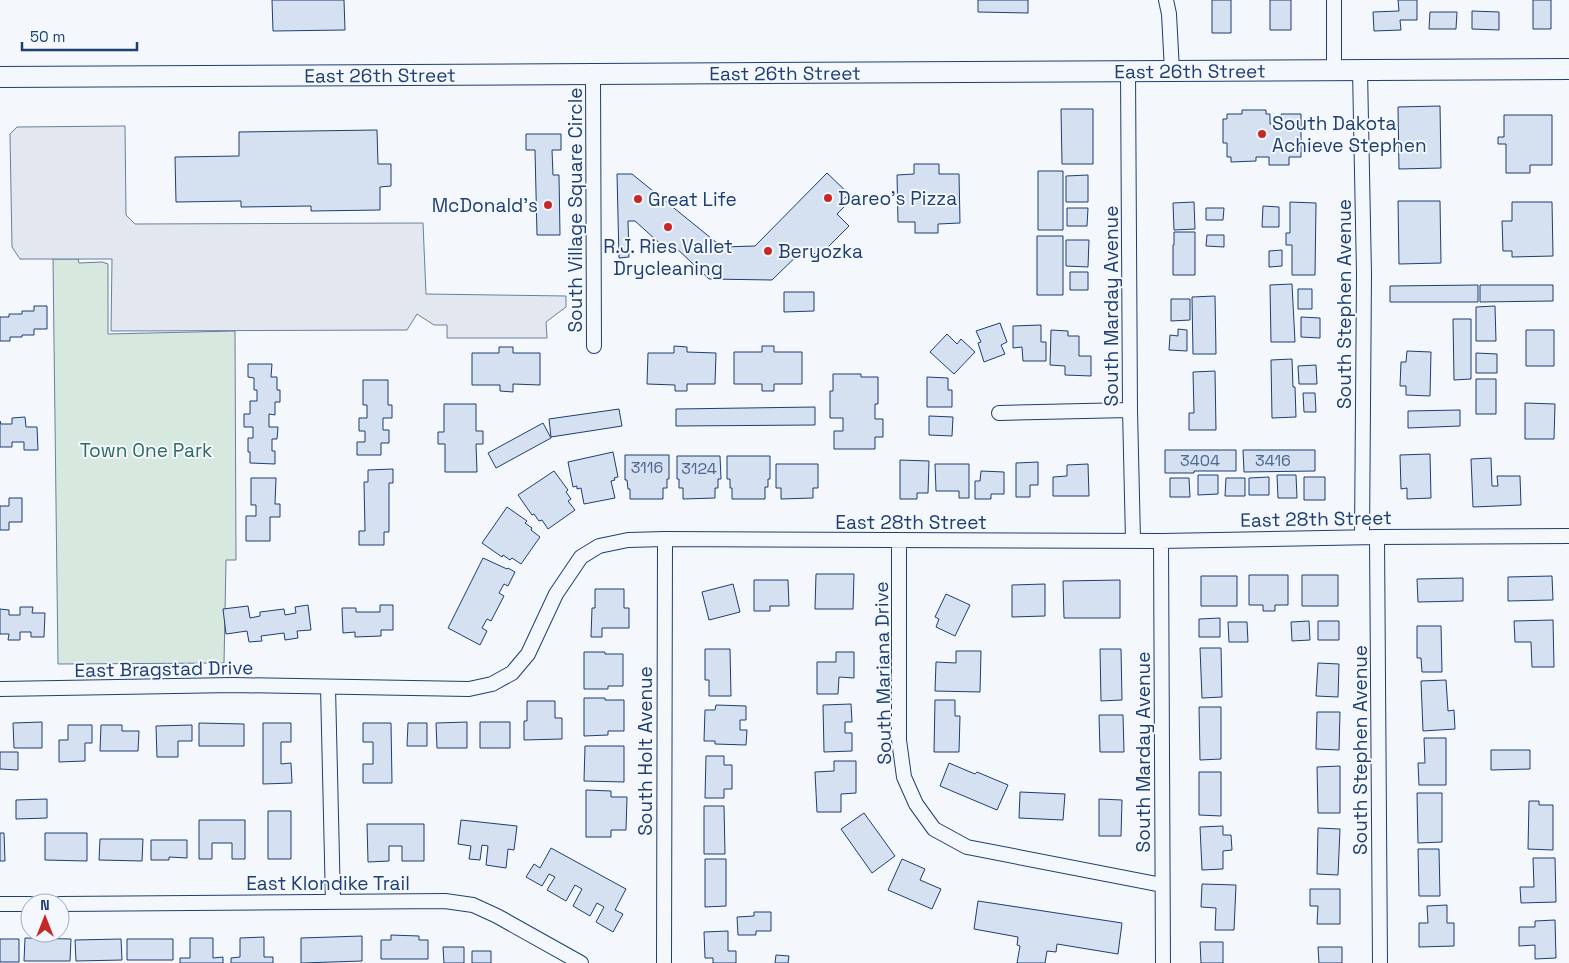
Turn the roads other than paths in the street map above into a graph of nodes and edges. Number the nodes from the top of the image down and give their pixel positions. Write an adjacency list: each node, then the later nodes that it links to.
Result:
1 (1166, 0): 7 (street)
2 (1334, 0): 4 (street)
3 (1569, 69): 5 (main road, East 26th Street)
4 (1334, 70): 5 (main road, East 26th Street); 7 (main road, East 26th Street)
5 (1360, 70): 14 (street, South Stephen Avenue)
6 (1128, 71): 7 (main road, East 26th Street); 8 (main road, East 26th Street); 11 (street, South Marday Avenue)
7 (1172, 71)
8 (593, 74): 9 (main road, East 26th Street); 10 (street, South Village Square Circle)
9 (0, 77)
10 (594, 346)
11 (1130, 410): 12 (street); 17 (street, South Marday Avenue)
12 (999, 413)
13 (1569, 536): 15 (street, East 28th Street)
14 (1362, 537): 15 (street, East 28th Street); 19 (street, East 28th Street)
15 (1377, 537): 30 (street, South Stephen Avenue)
16 (664, 539): 18 (street, East 28th Street); 20 (street, East 28th Street); 28 (street, South Holt Avenue)
17 (1133, 540): 18 (street, East 28th Street); 19 (street, East 28th Street)
18 (899, 541): 22 (street, South Mariana Drive)
19 (1161, 541): 22 (street, South Marday Avenue)
20 (328, 687): 21 (street, East Bragstad Drive); 23 (street)
21 (0, 690)
22 (1162, 885): 29 (street, South Marday Avenue)
23 (333, 902): 26 (street, East Klondike Trail); 27 (street, East Klondike Trail)
24 (0, 904): 25 (street)
25 (20, 904)
26 (70, 904)
27 (581, 963)
28 (664, 963)
29 (1163, 963)
30 (1380, 963)

